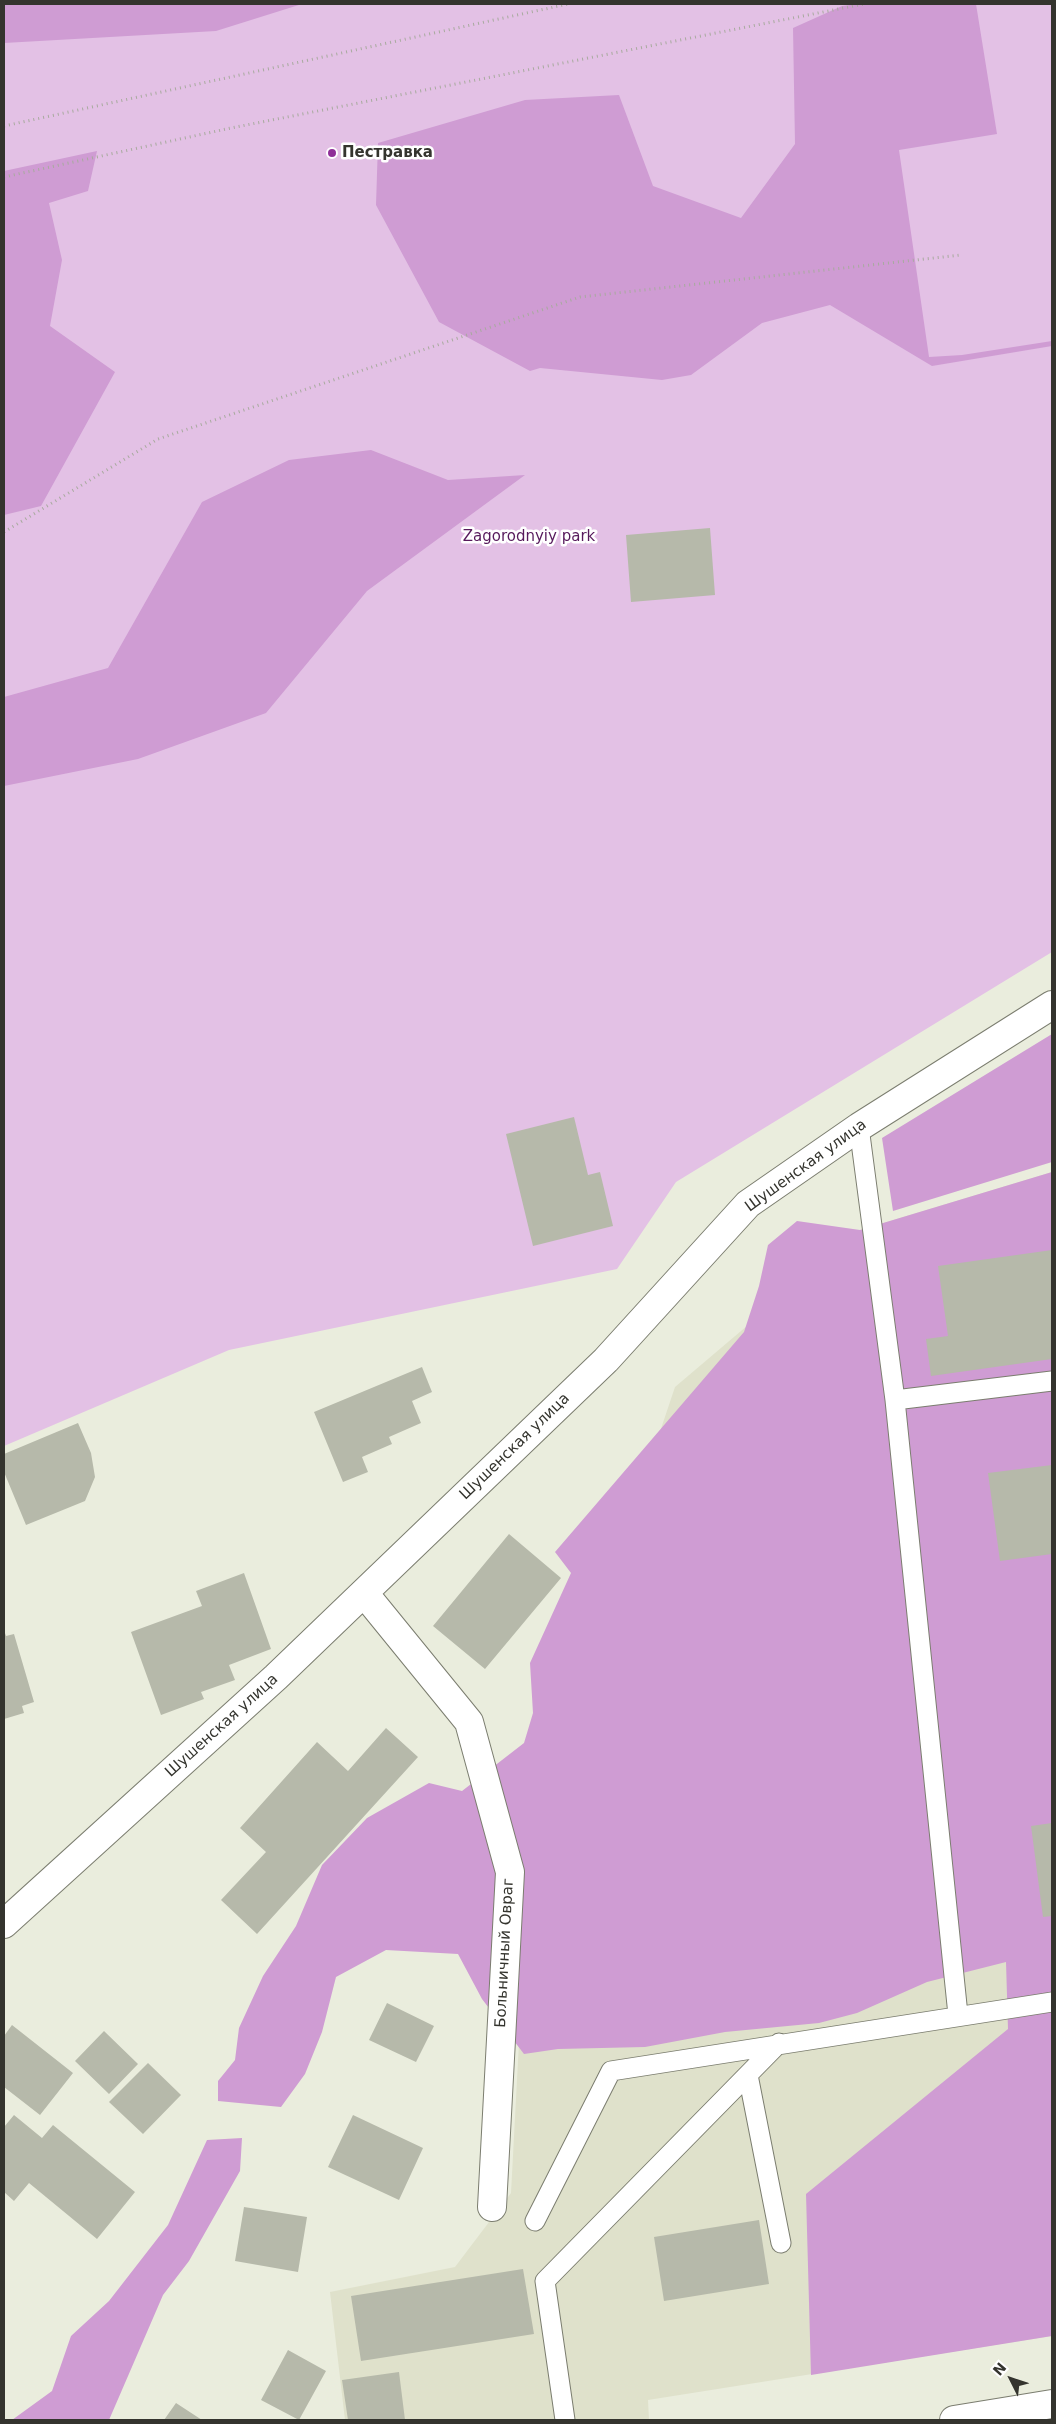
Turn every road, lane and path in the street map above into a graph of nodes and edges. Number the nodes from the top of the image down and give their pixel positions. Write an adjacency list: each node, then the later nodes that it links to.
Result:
1 (568, 4): 3 (path)
2 (864, 4): 4 (path)
3 (4, 126)
4 (4, 177)
5 (961, 255): 6 (path)
6 (4, 532)
7 (1052, 1005): 8 (street, Шушенская улица)
8 (859, 1127): 10 (lane); 11 (street, Шушенская улица)
9 (1052, 1381): 10 (lane)
10 (894, 1400): 14 (lane)
11 (364, 1593): 12 (street, Шушенская улица); 17 (street, Больничный Овраг)
12 (4, 1924)
13 (1052, 2002): 14 (lane)
14 (958, 2015): 15 (lane)
15 (779, 2043): 16 (lane); 18 (lane)
16 (748, 2075): 19 (lane); 21 (lane)
17 (492, 2207)
18 (535, 2221)
19 (781, 2243)
20 (1052, 2404): 22 (street)
21 (565, 2420)
22 (954, 2420)

